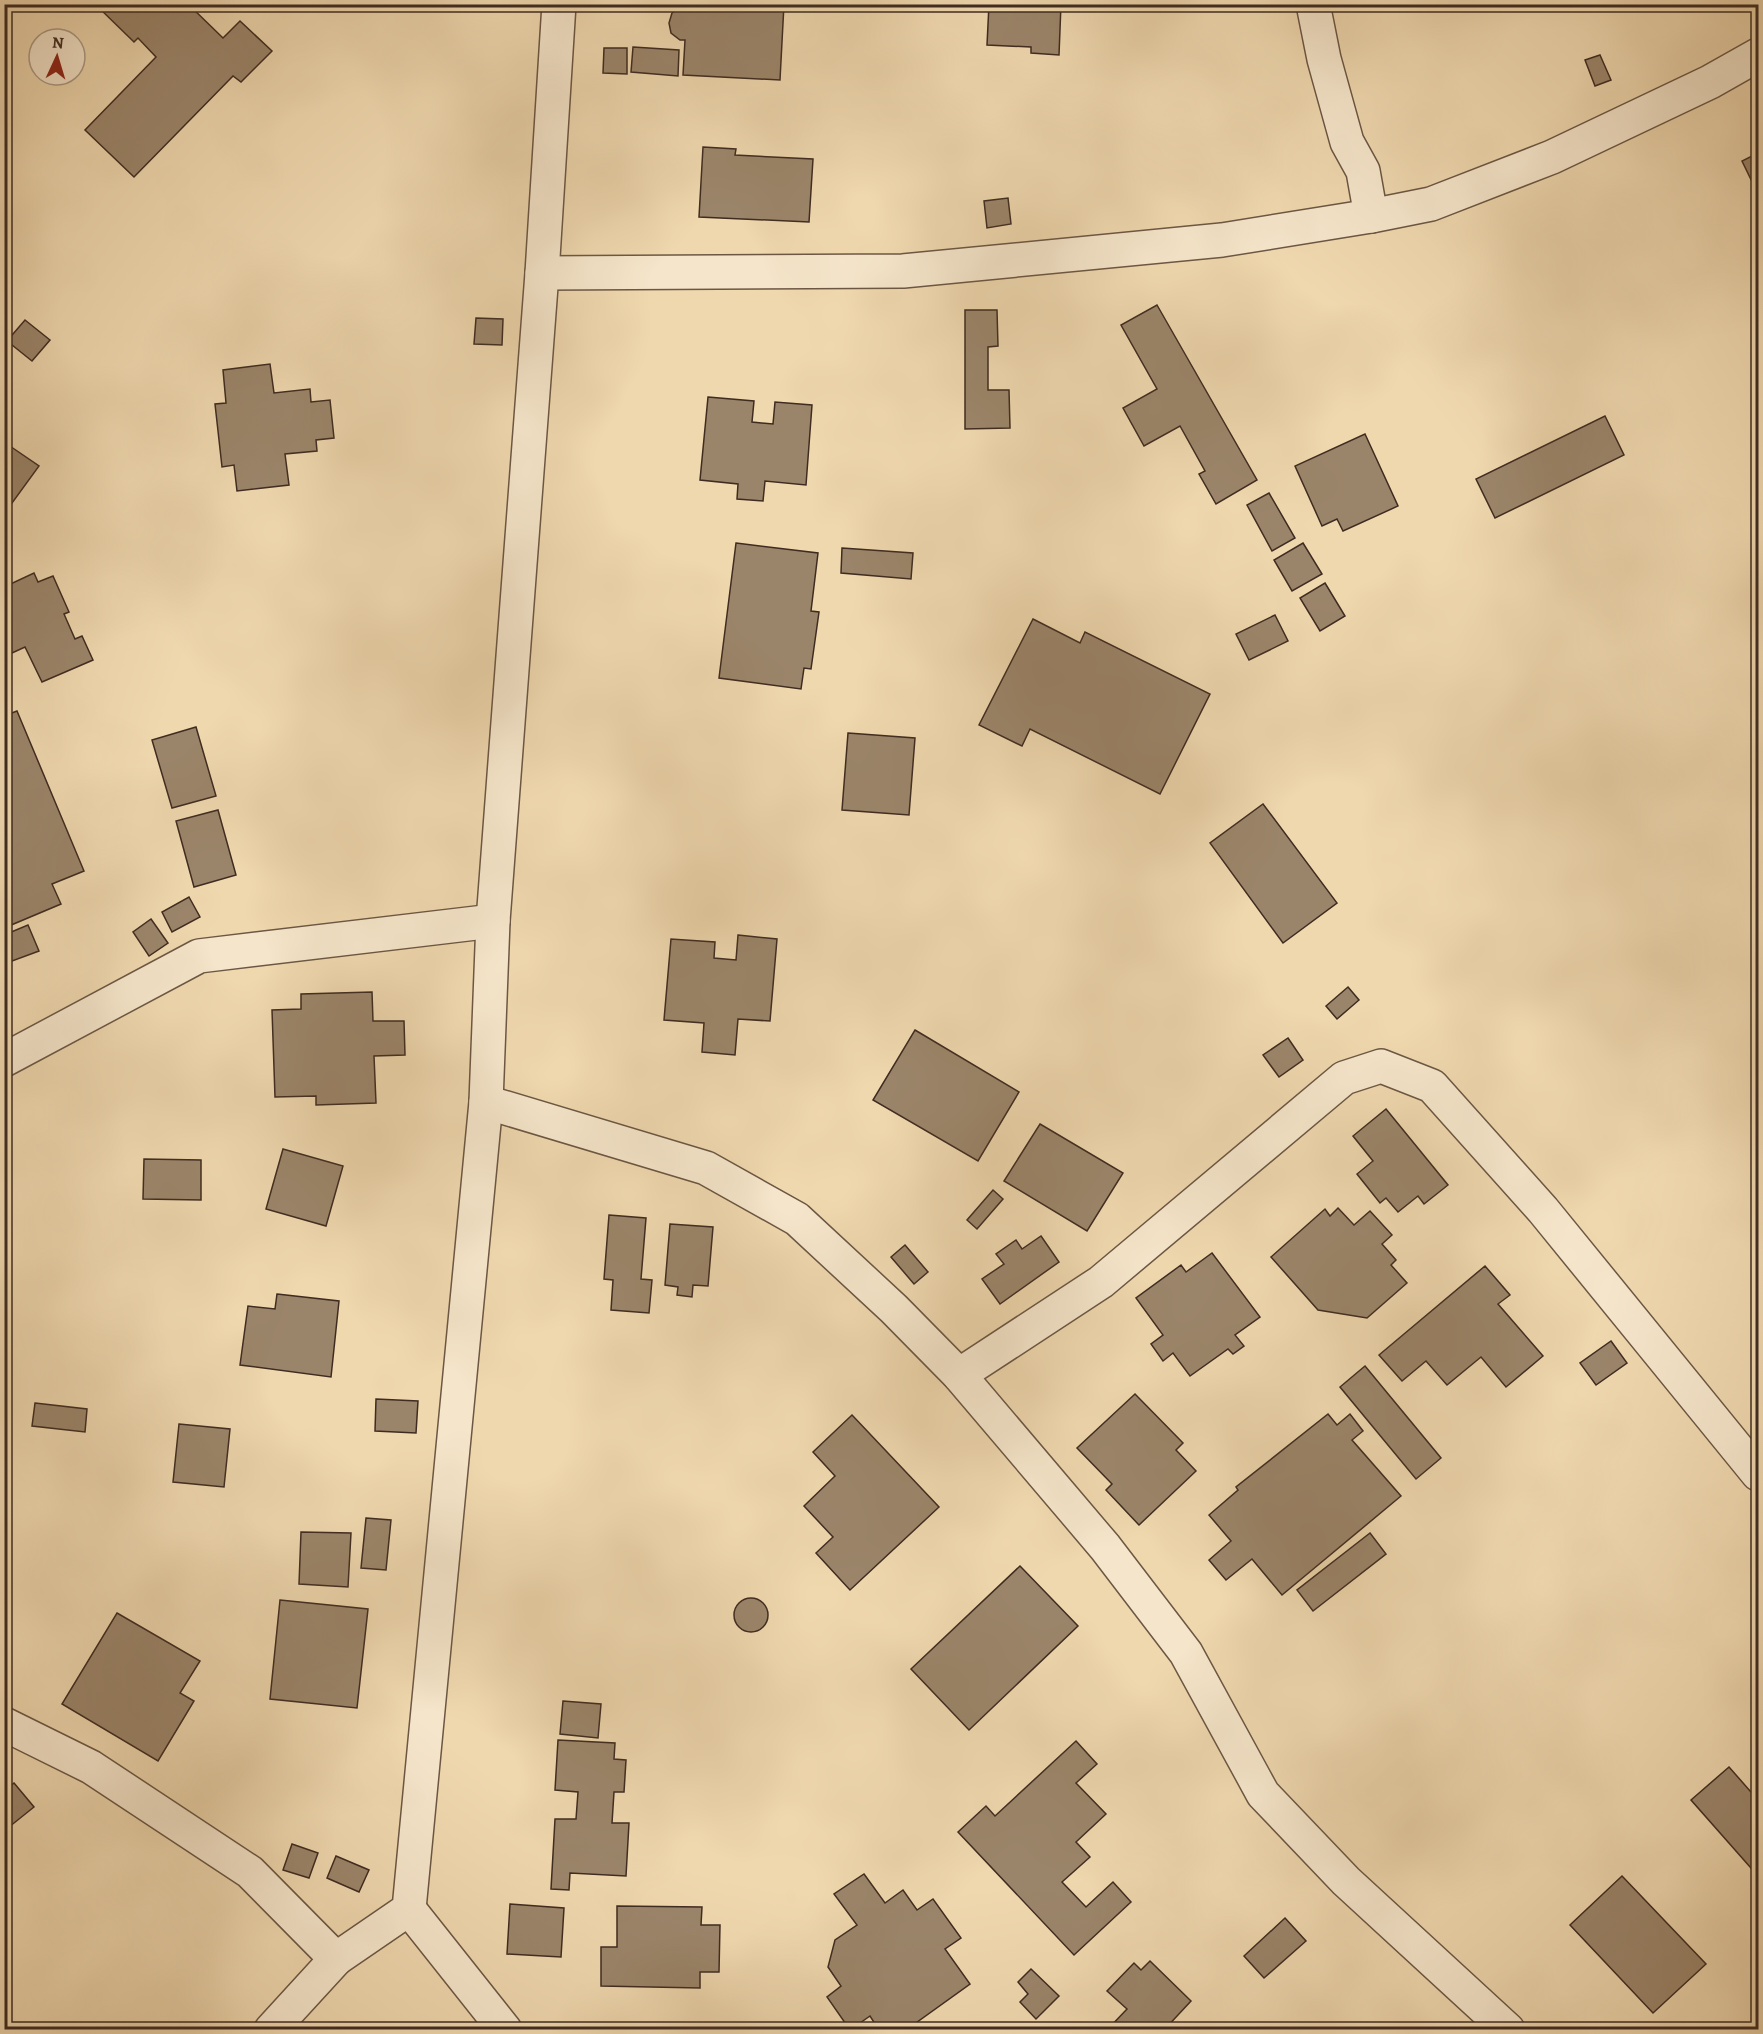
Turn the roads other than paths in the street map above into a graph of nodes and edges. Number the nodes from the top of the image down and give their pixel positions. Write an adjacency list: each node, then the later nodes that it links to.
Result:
1 (559, 4): 5 (street)
2 (1313, 4): 4 (street)
3 (1758, 55): 4 (street)
4 (1371, 216): 5 (street)
5 (542, 273): 6 (street)
6 (493, 921): 7 (street); 8 (street)
7 (4, 1060)
8 (486, 1102): 9 (street); 12 (street)
9 (959, 1376): 10 (street); 16 (street)
10 (1758, 1474)
11 (4, 1724): 13 (street)
12 (409, 1909): 13 (street); 15 (street)
13 (336, 1959): 14 (street)
14 (271, 2030)
15 (505, 2030)
16 (1508, 2030)

